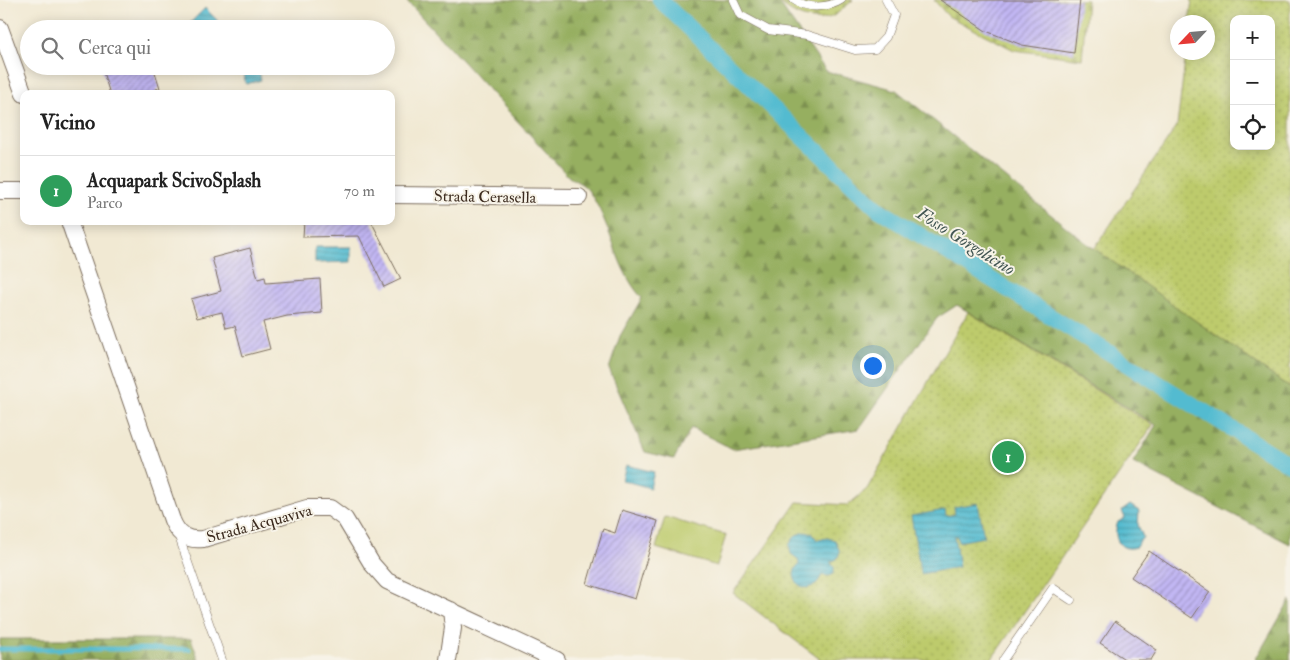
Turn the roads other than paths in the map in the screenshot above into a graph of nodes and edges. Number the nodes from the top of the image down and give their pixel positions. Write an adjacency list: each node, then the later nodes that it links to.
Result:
1 (733, 0): 4 (lane)
2 (794, 0): 3 (lane)
3 (841, 0)
4 (886, 0)
5 (0, 28): 6 (street)
6 (23, 90)
7 (0, 191): 8 (street)
8 (20, 191)
9 (395, 195): 10 (street, Strada Cerasella)
10 (579, 197)
11 (71, 225): 12 (street)
12 (177, 530): 14 (street, Strada Acquaviva); 15 (lane)
13 (1071, 600): 18 (lane)
14 (451, 610): 16 (street); 17 (street, Strada Acquaviva)
15 (222, 660)
16 (448, 660)
17 (556, 660)
18 (1003, 660)

